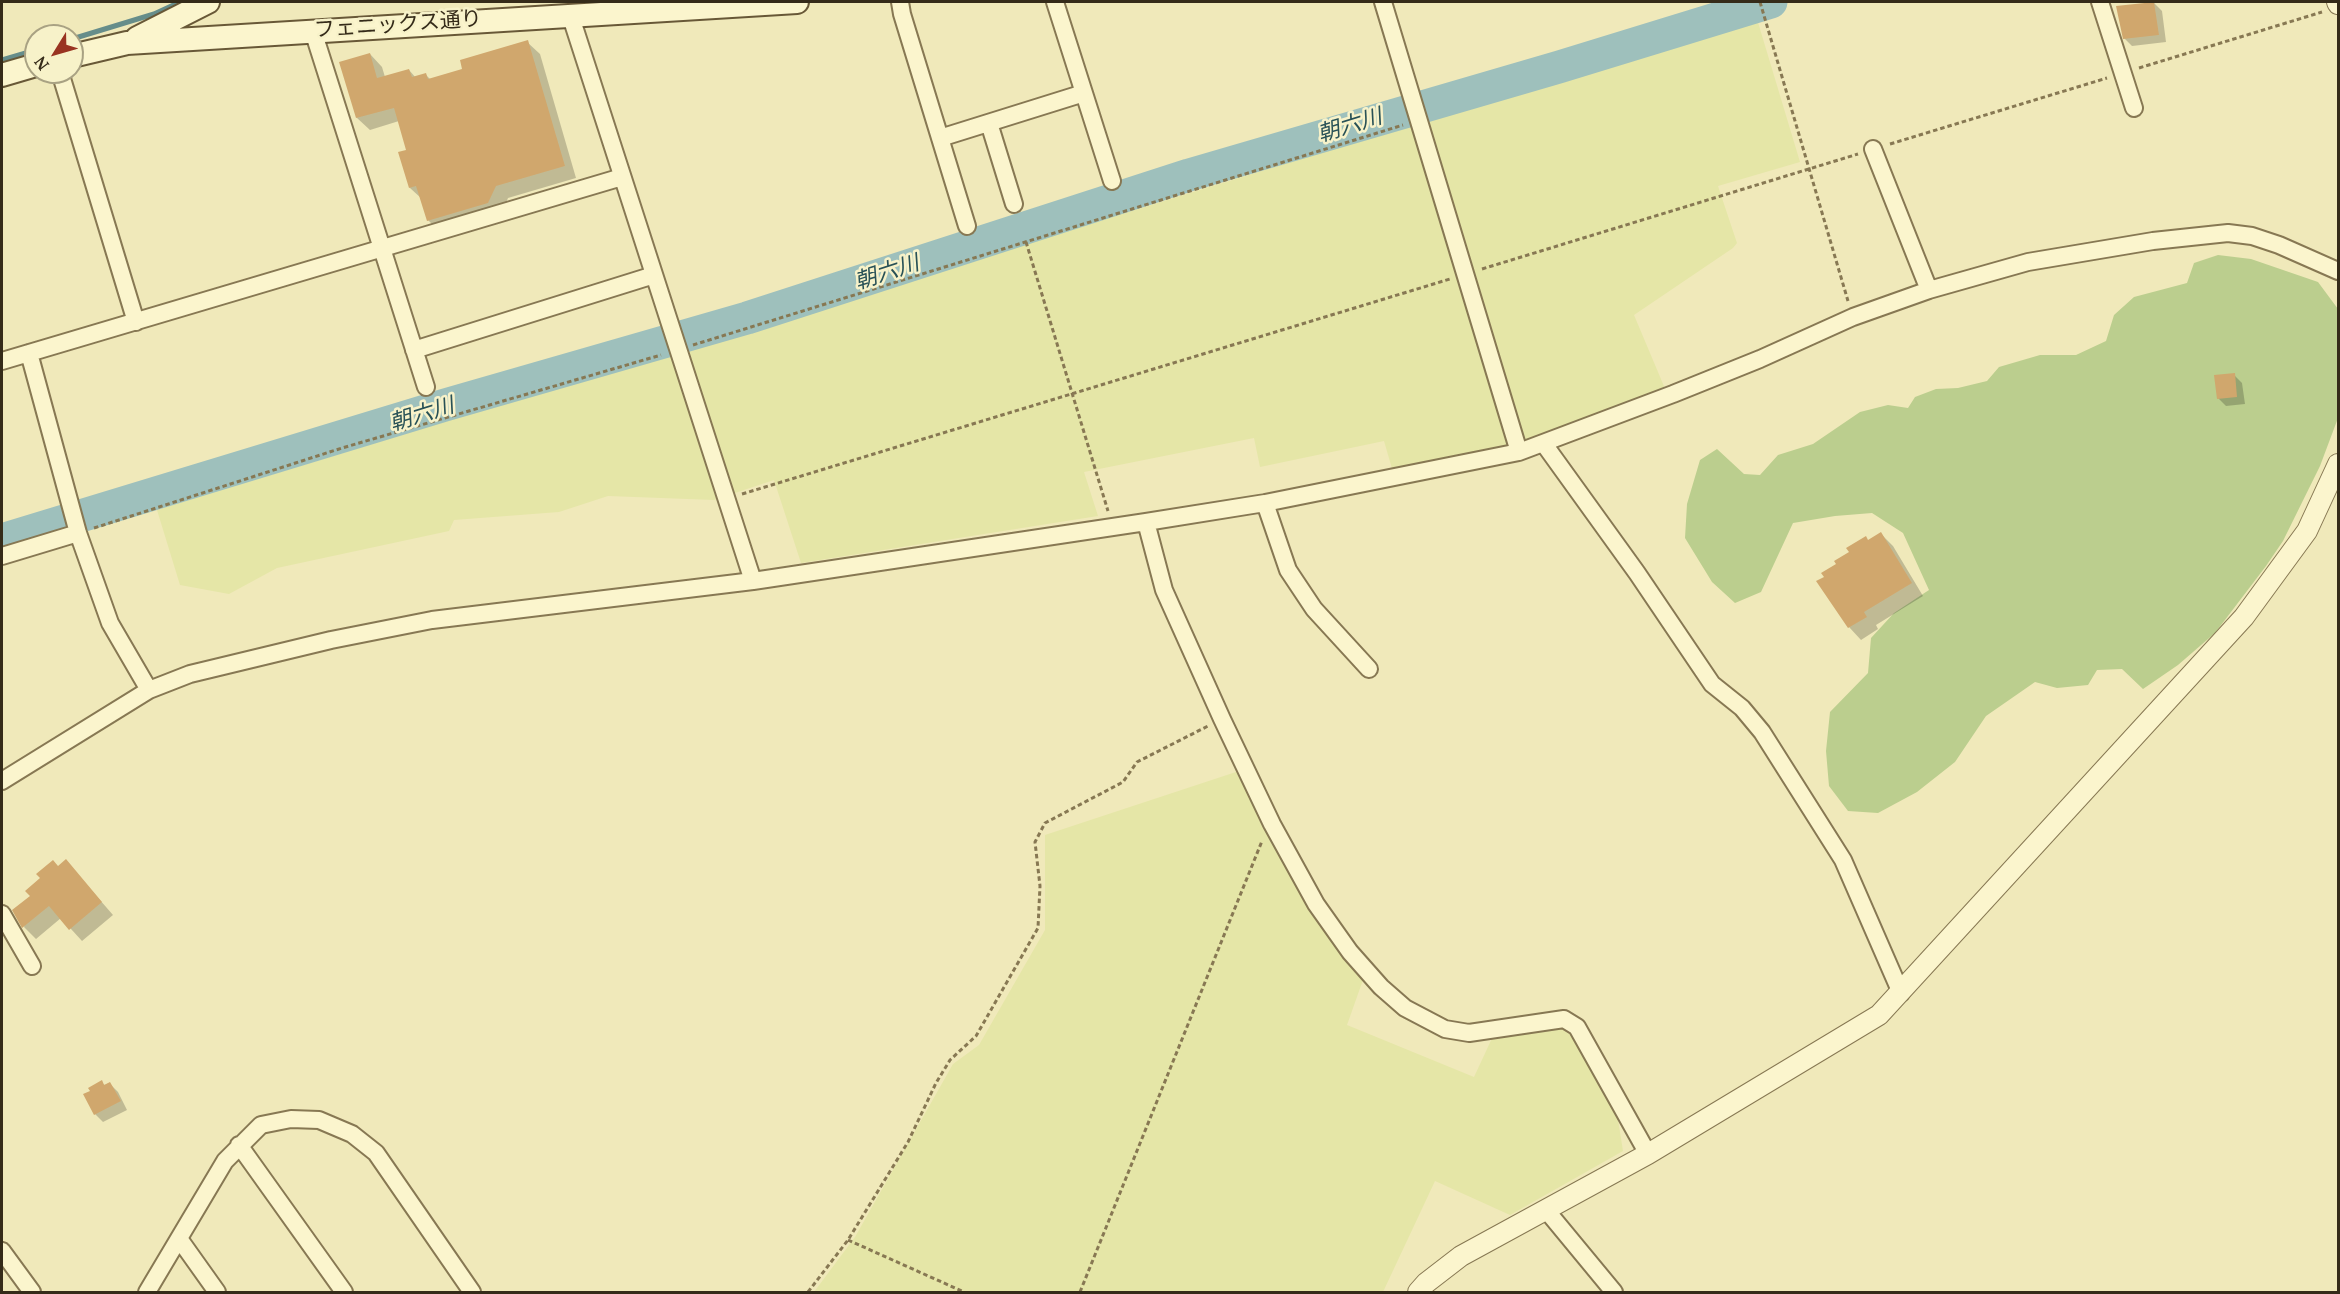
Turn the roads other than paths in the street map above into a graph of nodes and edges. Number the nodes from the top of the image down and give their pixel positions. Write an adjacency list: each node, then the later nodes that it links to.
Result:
1 (208, 2): 9 (main road)
2 (797, 2): 7 (main road, フェニックス通り)
3 (900, 2): 17 (street)
4 (1055, 2): 14 (street)
5 (1383, 2): 33 (street)
6 (2100, 2): 15 (street)
7 (570, 14): 8 (main road, フェニックス通り); 19 (street)
8 (313, 31): 9 (main road, フェニックス通り); 23 (street)
9 (127, 43): 10 (main road, フェニックス通り)
10 (84, 53)
11 (24, 69): 12 (main road)
12 (2, 75)
13 (64, 84): 27 (street)
14 (1084, 93): 16 (street); 20 (street)
15 (2134, 108)
16 (989, 123): 17 (street); 21 (street)
17 (940, 138): 22 (street)
18 (1873, 150): 26 (street)
19 (622, 177): 23 (street); 25 (street)
20 (1112, 181)
21 (1014, 204)
22 (967, 226)
23 (382, 249): 27 (street); 28 (street)
24 (2338, 271): 26 (street)
25 (654, 275): 28 (street); 39 (street)
26 (1929, 290): 32 (street)
27 (136, 322): 29 (street)
28 (414, 350): 31 (street)
29 (29, 353): 30 (street); 37 (street)
30 (2, 362)
31 (426, 387)
32 (1544, 444): 33 (street); 45 (street)
33 (1519, 452): 35 (street)
34 (2338, 464): 45 (street)
35 (1265, 503): 36 (street); 40 (street)
36 (1146, 522): 39 (street); 47 (street)
37 (75, 523): 38 (street); 41 (street)
38 (2, 556)
39 (753, 581): 41 (street)
40 (1369, 669)
41 (149, 690): 42 (street)
42 (2, 780)
43 (2, 914): 44 (street)
44 (32, 966)
45 (1901, 993): 47 (street)
46 (239, 1145): 49 (street); 54 (street); 55 (street)
47 (1648, 1154): 48 (street)
48 (1547, 1211): 56 (street); 57 (street)
49 (180, 1240): 52 (street); 53 (street)
50 (2, 1251): 51 (street)
51 (32, 1293)
52 (147, 1293)
53 (217, 1293)
54 (344, 1293)
55 (472, 1293)
56 (1418, 1293)
57 (1614, 1293)

